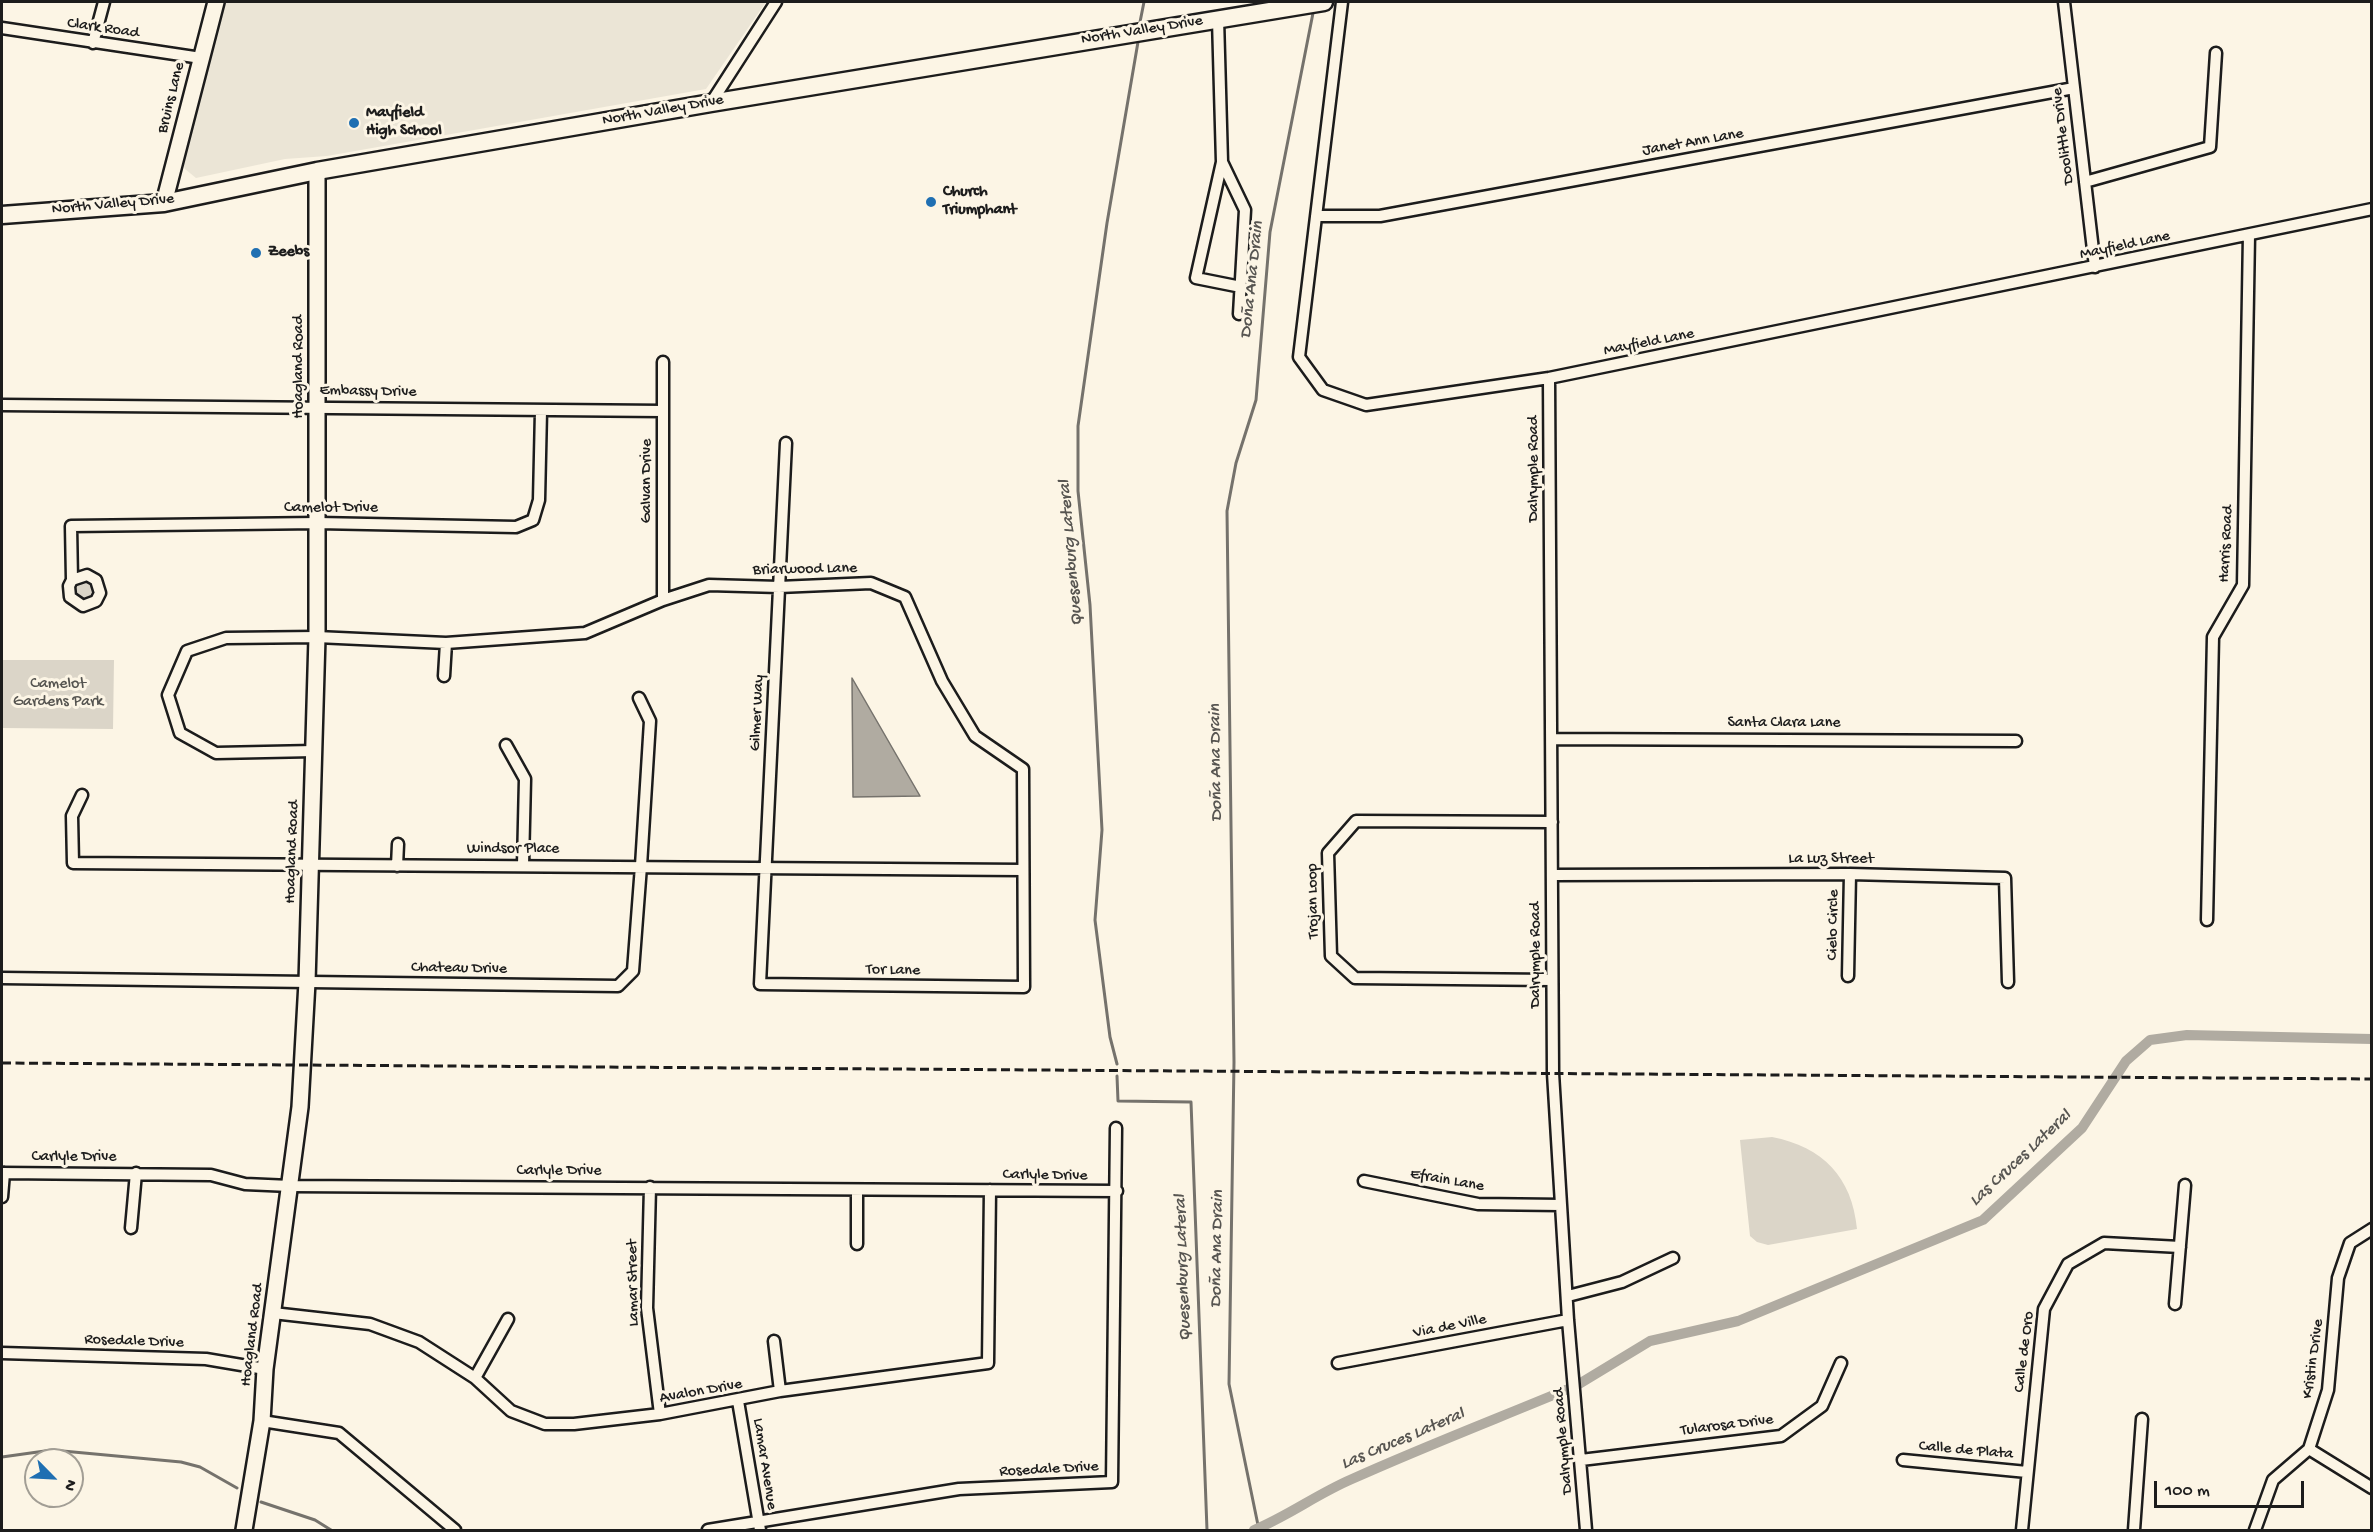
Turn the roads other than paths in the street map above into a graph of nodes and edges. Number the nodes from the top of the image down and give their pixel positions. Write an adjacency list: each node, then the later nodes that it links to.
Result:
1 (104, 2): 9 (street)
2 (216, 2): 11 (street, Bruins Lane)
3 (776, 2): 13 (street)
4 (1324, 2): 7 (main road, North Valley Drive)
5 (1342, 2): 20 (street, Mayfield Lane)
6 (2064, 2): 12 (street, Doolittle Drive)
7 (1218, 19): 13 (main road, North Valley Drive); 14 (street)
8 (2, 28): 9 (street, Clark Road)
9 (93, 44): 11 (street, Clark Road)
10 (2216, 52): 16 (street)
11 (201, 58): 17 (street, Bruins Lane)
12 (2074, 88): 16 (street, Doolittle Drive); 20 (street, Janet Ann Lane)
13 (711, 103): 15 (main road, North Valley Drive)
14 (1222, 162): 23 (street); 23 (street)
15 (317, 171): 17 (main road, North Valley Drive); 28 (street, Hoagland Road)
16 (2085, 182): 22 (street, Doolittle Drive)
17 (164, 203): 19 (main road, North Valley Drive)
18 (2372, 209): 21 (street, Mayfield Lane)
19 (2, 215)
20 (1316, 216): 26 (street, Mayfield Lane)
21 (2249, 235): 22 (street, Mayfield Lane); 55 (street, Harris Road)
22 (2095, 267): 26 (street, Mayfield Lane)
23 (1241, 287): 24 (street)
24 (1239, 314)
25 (663, 362): 30 (street, Galvan Drive)
26 (1550, 378): 40 (street, Dalrymple Road)
27 (2, 405): 28 (street, Embassy Drive)
28 (318, 406): 29 (street, Embassy Drive); 32 (street, Hoagland Road)
29 (541, 411): 30 (street, Embassy Drive); 32 (street, Camelot Drive)
30 (663, 411): 35 (street, Galvan Drive)
31 (786, 444): 34 (street, Gilmer Way)
32 (318, 523): 33 (street, Camelot Drive); 36 (street, Hoagland Road)
33 (72, 580)
34 (779, 587): 35 (street, Briarwood Lane); 51 (street, Gilmer Way); 52 (street, Briarwood Lane)
35 (663, 600): 37 (street, Briarwood Lane)
36 (317, 637): 37 (street, Briarwood Lane); 43 (street, Hoagland Road); 43 (street, Briarwood Lane)
37 (446, 643): 38 (street)
38 (444, 676)
39 (639, 698): 49 (street, Chateau Drive)
40 (1552, 739): 41 (street, Santa Clara Lane); 45 (street, Dalrymple Road)
41 (2016, 741)
42 (506, 745): 47 (street)
43 (314, 751): 50 (street, Hoagland Road)
44 (82, 795): 50 (street, Windsor Place)
45 (1552, 822): 54 (street, Dalrymple Road); 58 (street, Trojan Loop)
46 (398, 844): 48 (street)
47 (523, 865): 48 (street, Windsor Place); 49 (street, Windsor Place)
48 (397, 866): 50 (street, Windsor Place)
49 (641, 866): 51 (street, Windsor Place); 59 (street, Chateau Drive)
50 (311, 867): 59 (street, Hoagland Road)
51 (766, 870): 52 (street, Windsor Place); 61 (street, Gilmer Way)
52 (1023, 870): 62 (street, Briarwood Lane)
53 (1850, 874): 54 (street, La Luz Street); 56 (street, Cielo Circle); 60 (street, La Luz Street)
54 (1552, 875): 58 (street, Dalrymple Road)
55 (2207, 920)
56 (1848, 976)
57 (2, 978): 59 (street, Chateau Drive)
58 (1552, 980): 74 (street, Dalrymple Road)
59 (307, 982): 68 (street, Hoagland Road)
60 (2008, 982)
61 (760, 984): 62 (street, Tor Lane)
62 (1024, 987)
63 (1116, 1128): 71 (street, Rosedale Drive)
64 (3, 1173): 65 (street, Carlyle Drive); 73 (street)
65 (136, 1173): 68 (street, Carlyle Drive); 75 (street)
66 (1364, 1181): 74 (street, Efrain Lane)
67 (2185, 1185): 78 (street)
68 (290, 1186): 69 (street, Carlyle Drive); 82 (street, Hoagland Road)
69 (650, 1187): 72 (street, Carlyle Drive); 93 (street, Lamar Street)
70 (990, 1190): 71 (street, Carlyle Drive); 72 (street, Carlyle Drive); 91 (street, Avalon Drive)
71 (1117, 1191): 101 (street, Rosedale Drive)
72 (856, 1192): 77 (street)
73 (2, 1197)
74 (1562, 1205): 80 (street, Dalrymple Road)
75 (131, 1228)
76 (2372, 1229): 96 (street, Kristin Drive)
77 (857, 1244)
78 (2180, 1247): 81 (street); 99 (street, Calle de Oro)
79 (1673, 1258): 80 (street)
80 (1568, 1296): 84 (street, Dalrymple Road)
81 (2175, 1304)
82 (273, 1312): 89 (street, Hoagland Road); 90 (street, Avalon Drive)
83 (508, 1319): 90 (street)
84 (1568, 1320): 87 (street, Via de Ville); 97 (street, Dalrymple Road)
85 (774, 1341): 91 (street)
86 (2, 1353): 89 (street, Rosedale Drive)
87 (1338, 1363)
88 (1841, 1363): 97 (street, Tularosa Drive)
89 (265, 1369): 95 (street, Hoagland Road)
90 (475, 1378): 93 (street, Avalon Drive)
91 (780, 1391): 92 (street, Avalon Drive)
92 (738, 1401): 93 (street, Avalon Drive); 101 (street, Lamar Avenue)
93 (660, 1414)
94 (2142, 1419): 107 (street)
95 (262, 1421): 102 (street, Hoagland Road); 103 (street)
96 (2309, 1449): 100 (street); 108 (street)
97 (1581, 1460): 105 (street, Dalrymple Road)
98 (1903, 1460): 99 (street, Calle de Plata)
99 (2026, 1472): 106 (street, Calle de Oro)
100 (2372, 1488)
101 (759, 1526): 104 (street, Rosedale Drive)
102 (244, 1530)
103 (455, 1530)
104 (708, 1530)
105 (1586, 1530)
106 (2022, 1530)
107 (2133, 1530)
108 (2256, 1530)

